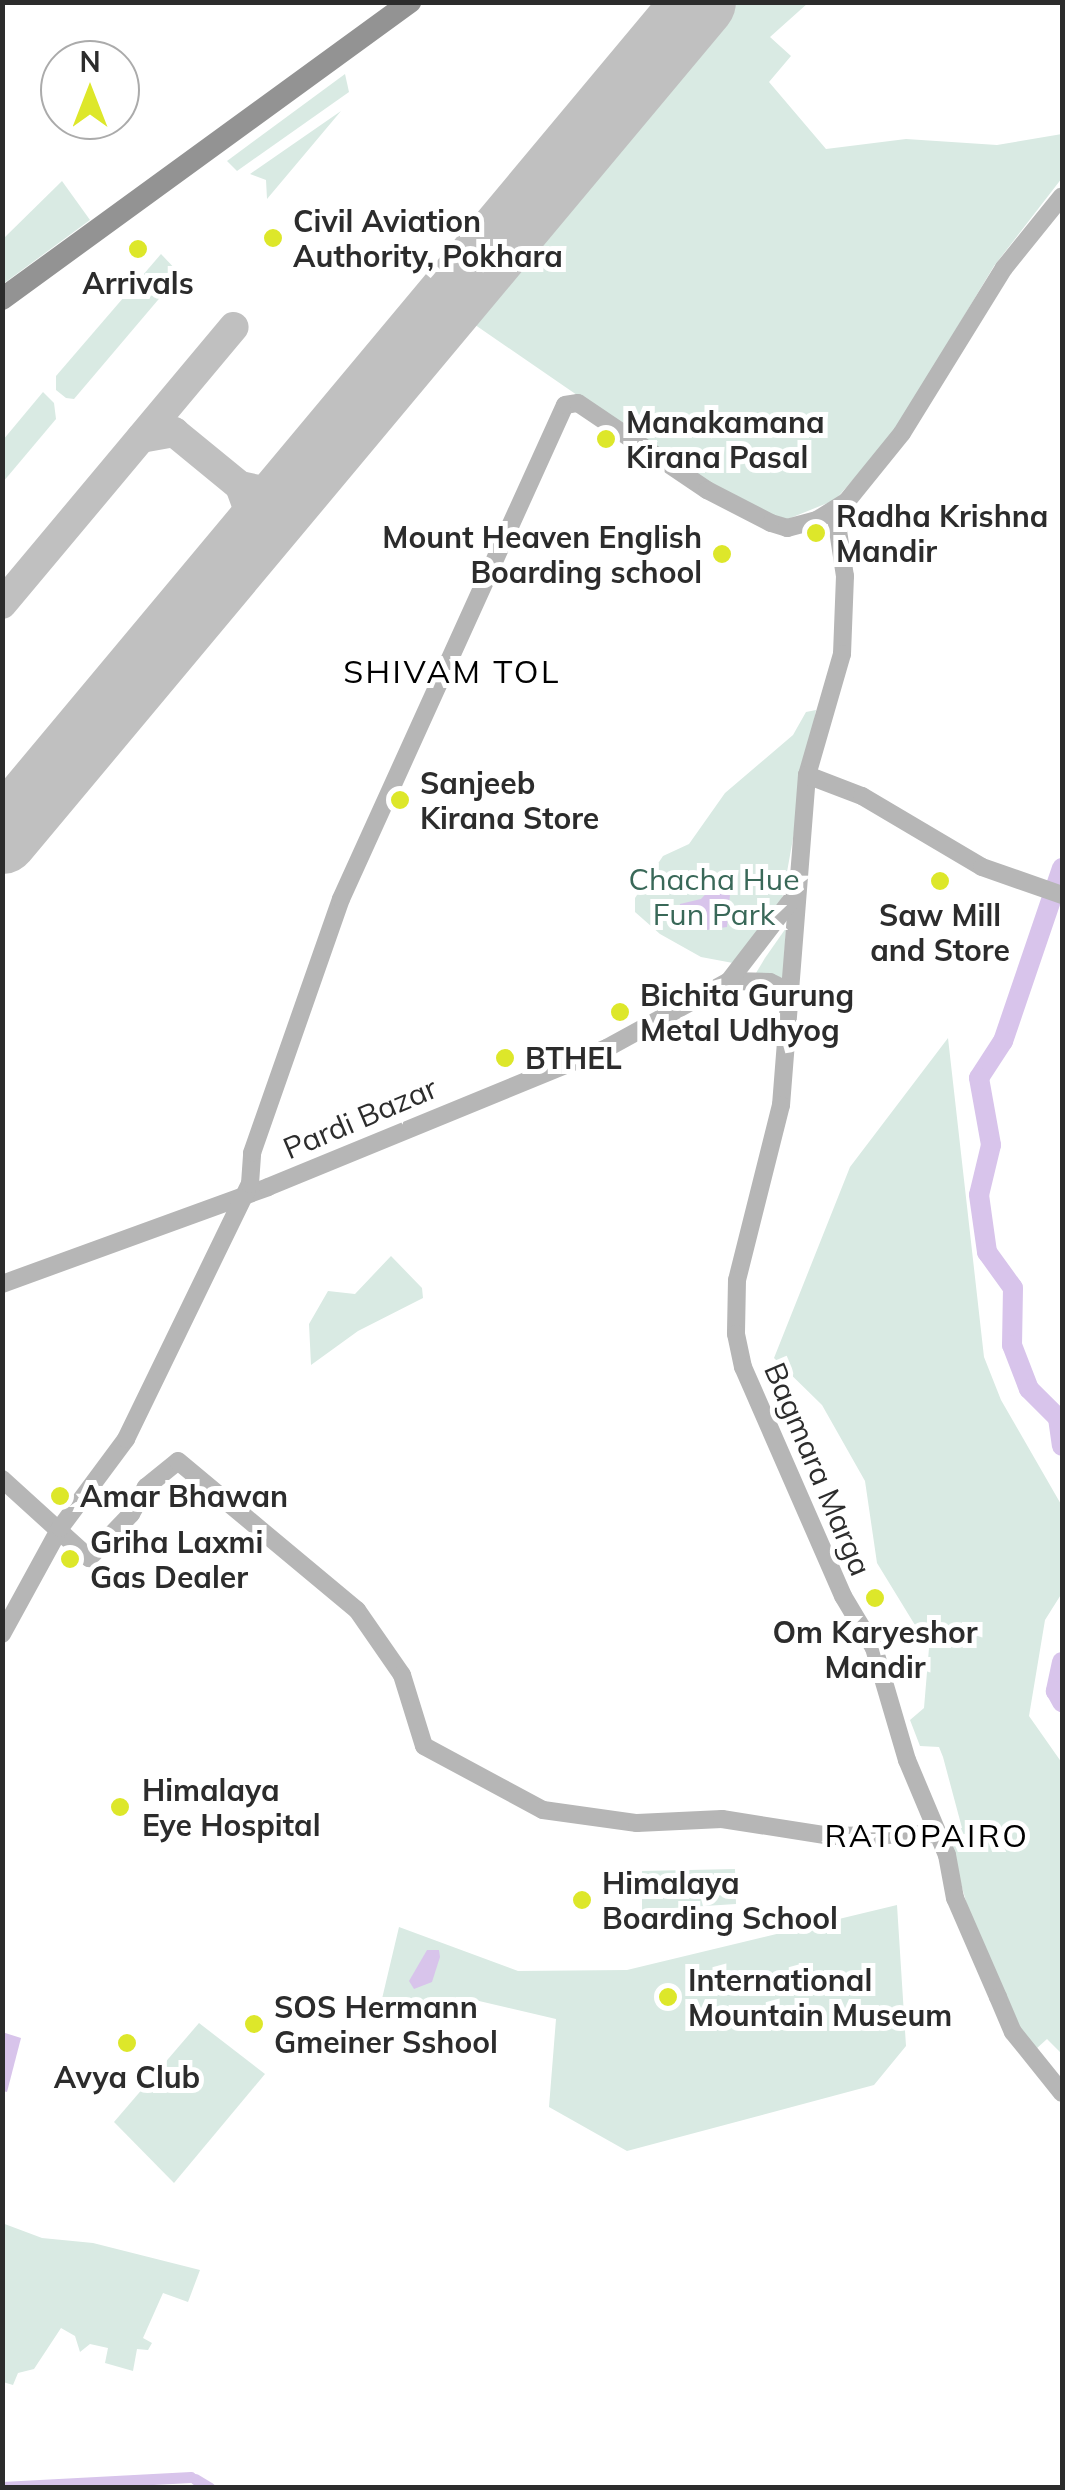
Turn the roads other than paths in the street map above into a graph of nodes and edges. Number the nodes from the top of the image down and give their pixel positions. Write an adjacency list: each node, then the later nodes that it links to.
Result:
1 (410, 2): 3 (highway)
2 (1062, 196): 4 (main road)
3 (2, 299)
4 (834, 512): 5 (main road, Bagmara Marga); 10 (main road)
5 (807, 775): 6 (main road, Bagmara Marga); 7 (main road)
6 (798, 890): 8 (main road, Pardi Bazar); 9 (main road, Bagmara Marga)
7 (1062, 895)
8 (730, 982): 9 (main road); 10 (main road, Pardi Bazar)
9 (793, 993): 15 (main road, Bagmara Marga)
10 (246, 1194): 11 (main road, Pardi Bazar); 13 (main road)
11 (2, 1284)
12 (2, 1479): 13 (main road)
13 (60, 1528): 14 (main road); 15 (main road)
14 (2, 1634)
15 (938, 1834): 16 (main road, Bagmara Marga)
16 (1062, 2093)

